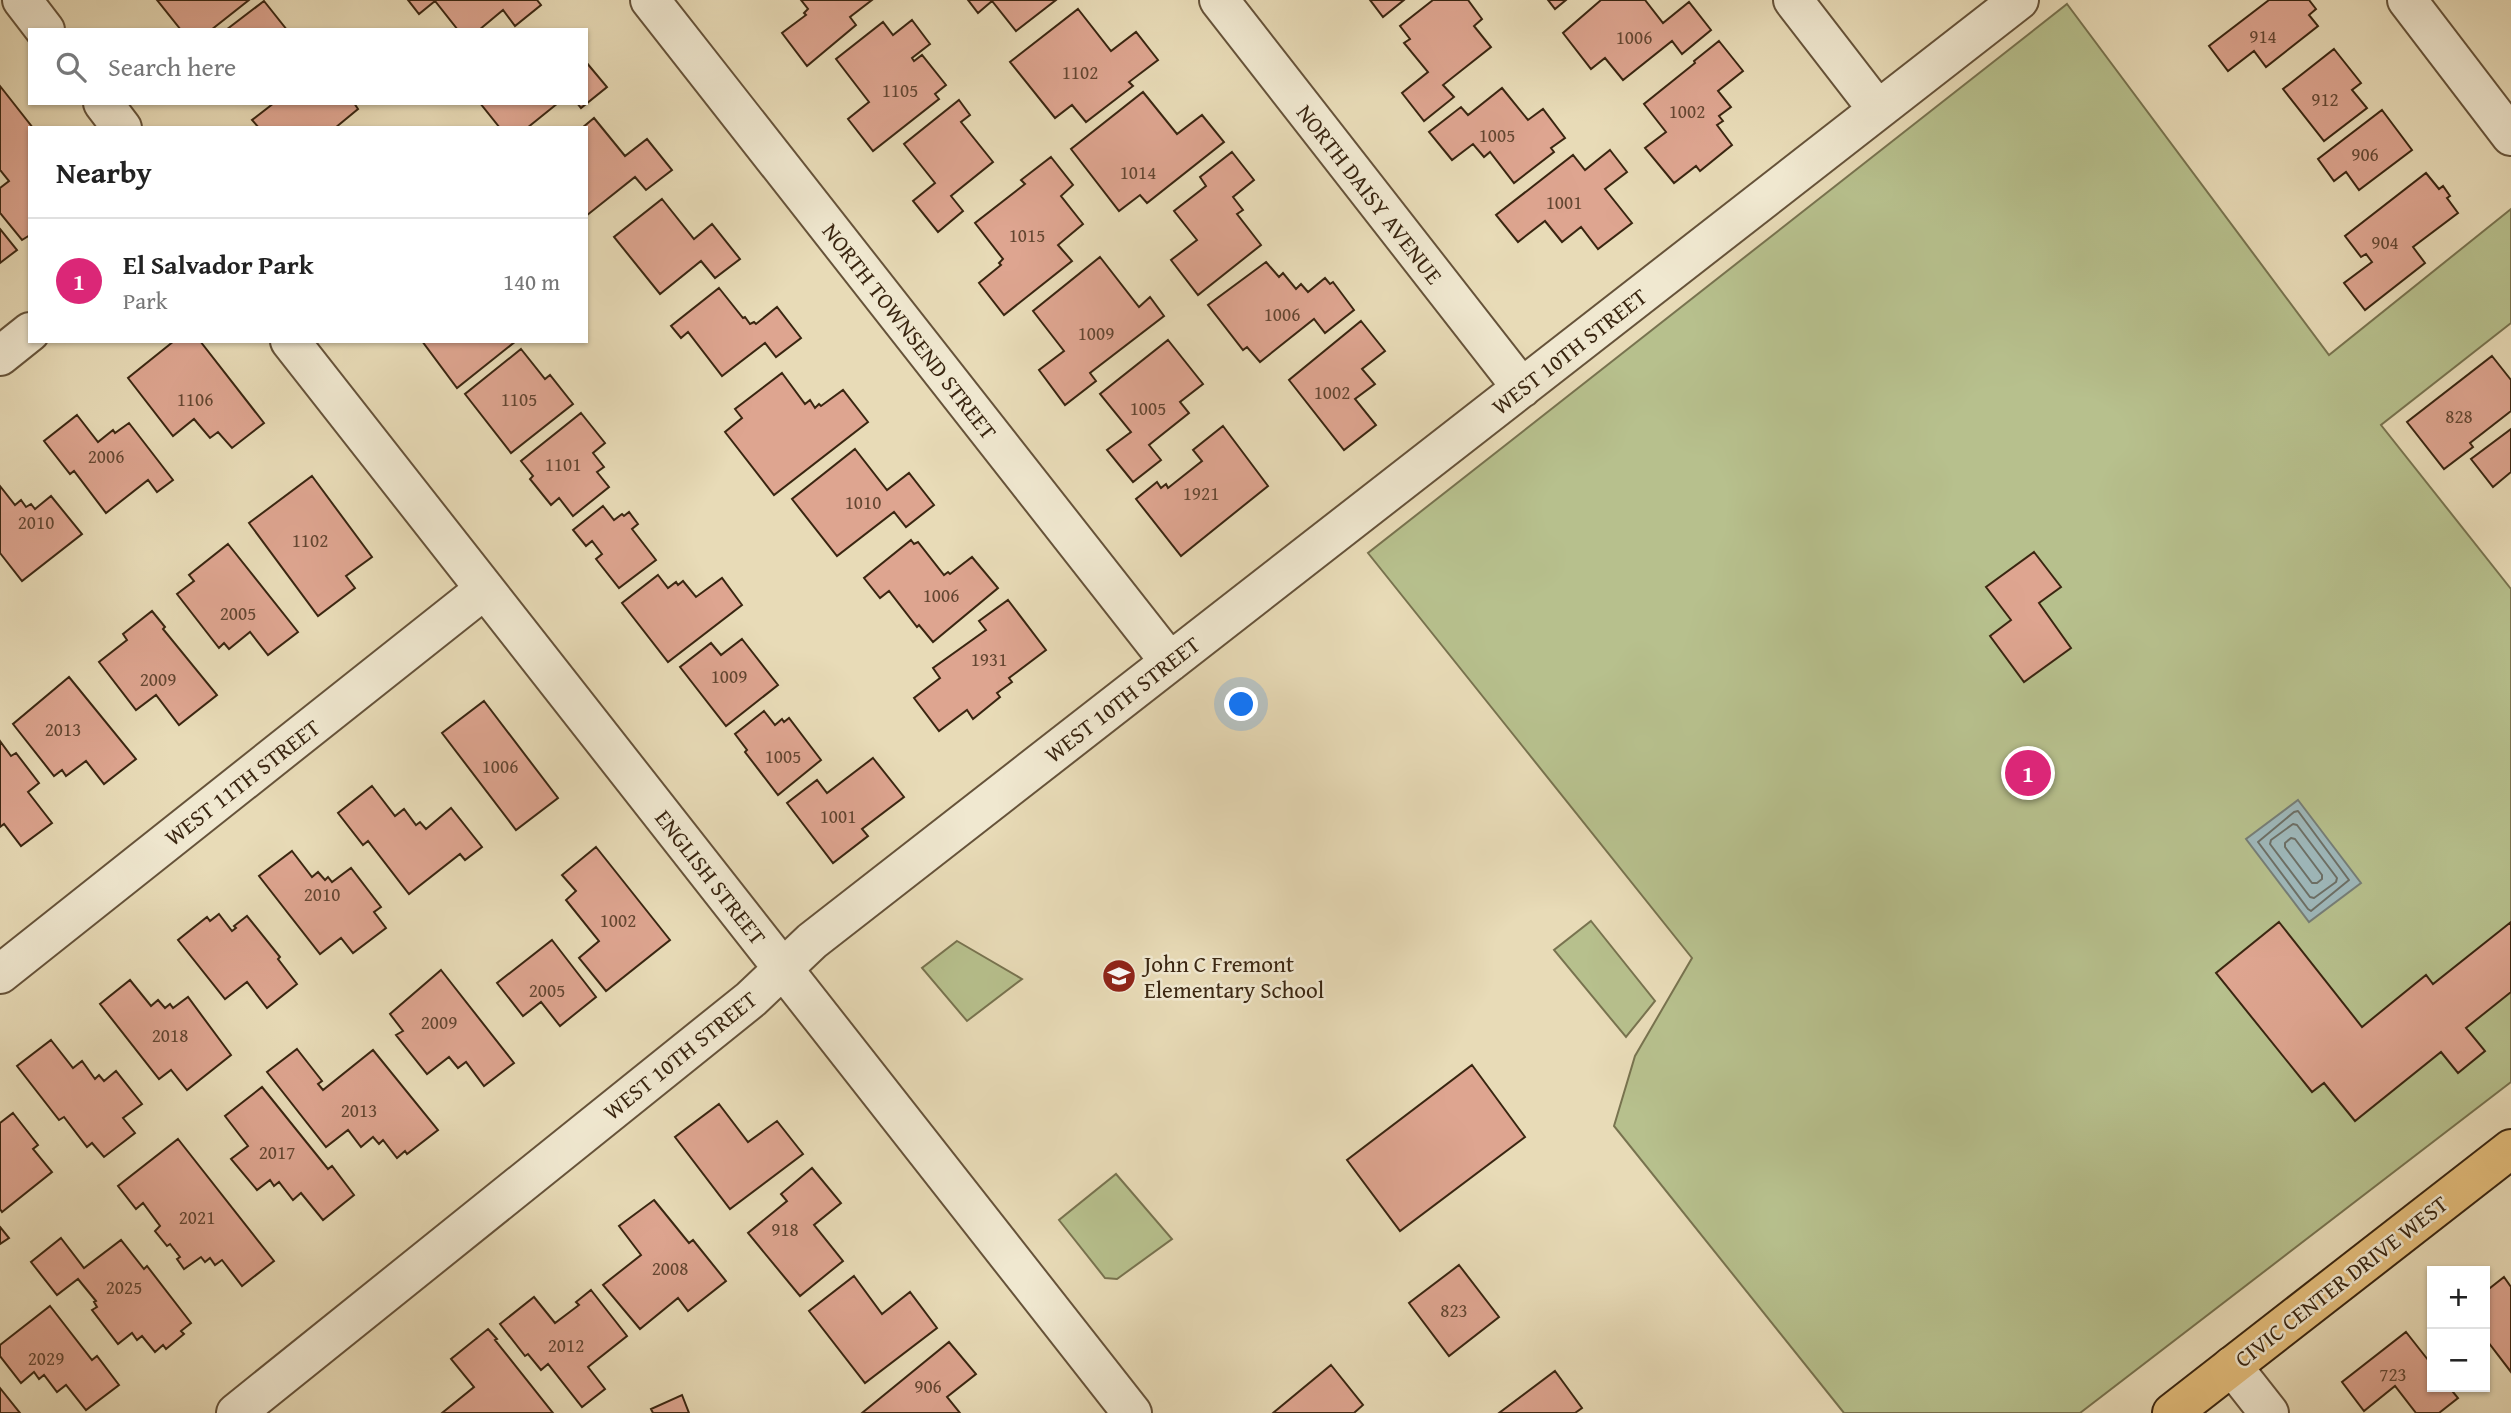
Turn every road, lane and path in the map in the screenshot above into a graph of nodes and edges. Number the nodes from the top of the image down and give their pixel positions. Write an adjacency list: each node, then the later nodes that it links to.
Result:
1 (22, 0): 7 (street)
2 (650, 0): 17 (street, NORTH TOWNSEND STREET)
3 (1219, 0): 15 (street, NORTH DAISY AVENUE)
4 (1793, 0): 9 (street)
5 (2019, 0): 9 (street, WEST 10TH STREET)
6 (2407, 0): 11 (street)
7 (43, 28)
8 (105, 105): 10 (street)
9 (1878, 110): 15 (street, WEST 10TH STREET)
10 (120, 126)
11 (2511, 136)
12 (28, 334): 14 (street)
13 (292, 343): 16 (street, ENGLISH STREET)
14 (0, 356)
15 (1522, 388): 17 (street, WEST 10TH STREET)
16 (485, 589): 18 (street, ENGLISH STREET); 19 (street, WEST 11TH STREET)
17 (1170, 662): 18 (street, WEST 10TH STREET)
18 (783, 968): 22 (street, WEST 10TH STREET); 23 (street, ENGLISH STREET)
19 (0, 974)
20 (2511, 1149): 21 (main road, CIVIC CENTER DRIVE WEST)
21 (2232, 1366): 24 (main road, CIVIC CENTER DRIVE WEST); 25 (street)
22 (236, 1413)
23 (1132, 1413)
24 (2172, 1413)
25 (2269, 1413)

